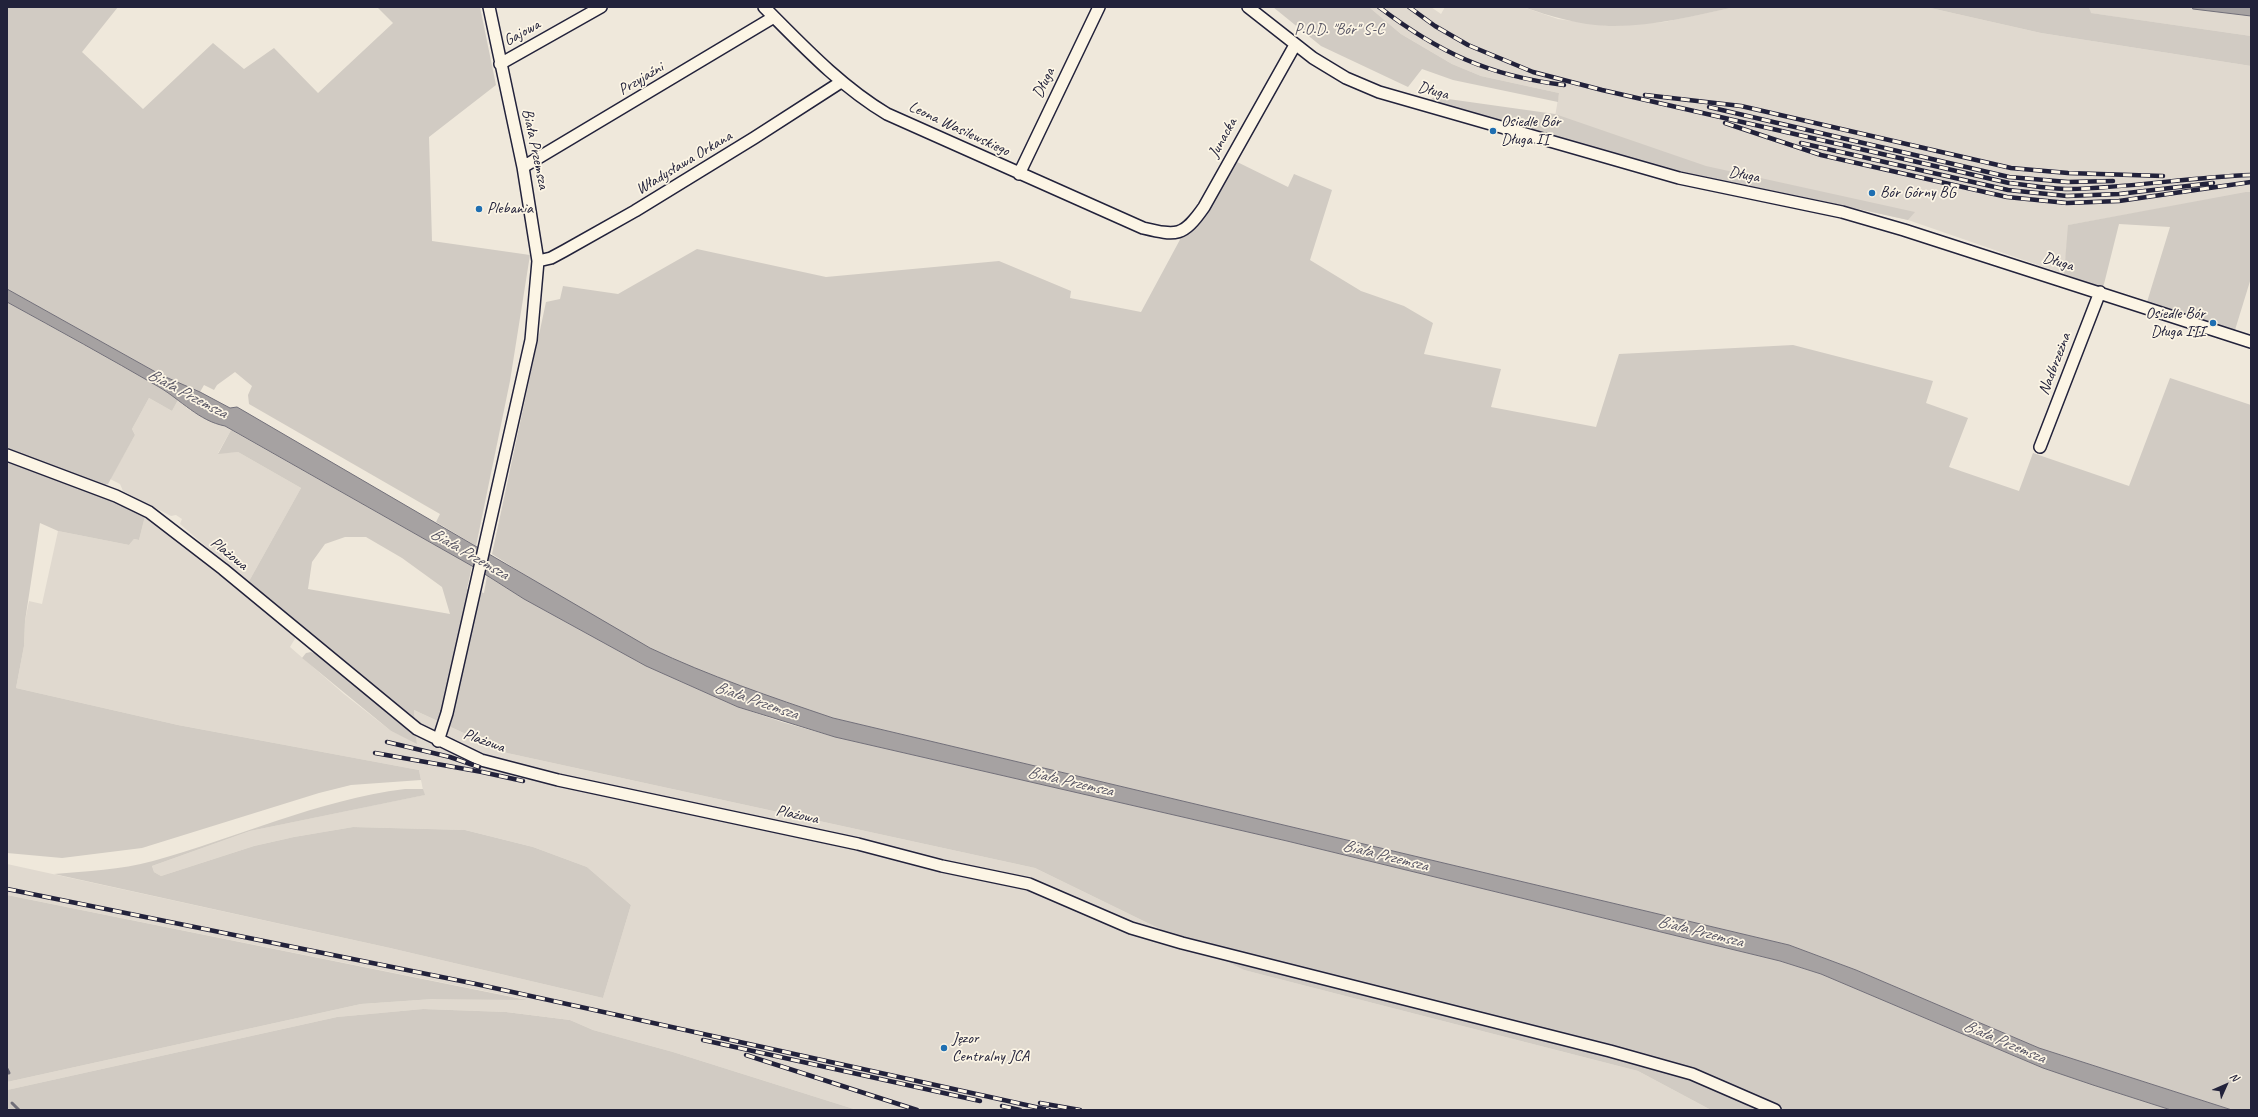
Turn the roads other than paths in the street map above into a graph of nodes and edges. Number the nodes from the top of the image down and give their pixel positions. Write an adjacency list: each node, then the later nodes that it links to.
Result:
1 (490, 7): 8 (street, Biała Przemsza)
2 (601, 7): 8 (street, Gajowa)
3 (764, 7): 6 (street, Leona Wasilewskiego)
4 (1099, 7): 11 (street, Długa)
5 (1248, 7): 7 (street, Długa)
6 (774, 17): 9 (street, Leona Wasilewskiego); 10 (street, Przyjaźni)
7 (1295, 45): 12 (street, Junacka); 14 (street, Długa)
8 (500, 64): 10 (street, Biała Przemsza)
9 (841, 82): 11 (street, Leona Wasilewskiego); 13 (street, Władysława Orkana)
10 (523, 167): 13 (street, Biała Przemsza)
11 (1019, 174): 12 (street, Leona Wasilewskiego)
12 (1169, 234)
13 (538, 261): 18 (street, Biała Przemsza)
14 (2100, 292): 15 (street, Długa); 16 (street, Nadbrzeżna)
15 (2251, 342)
16 (2040, 446)
17 (7, 455): 18 (street, Plażowa)
18 (438, 741): 19 (street, Plażowa)
19 (1775, 1110)

